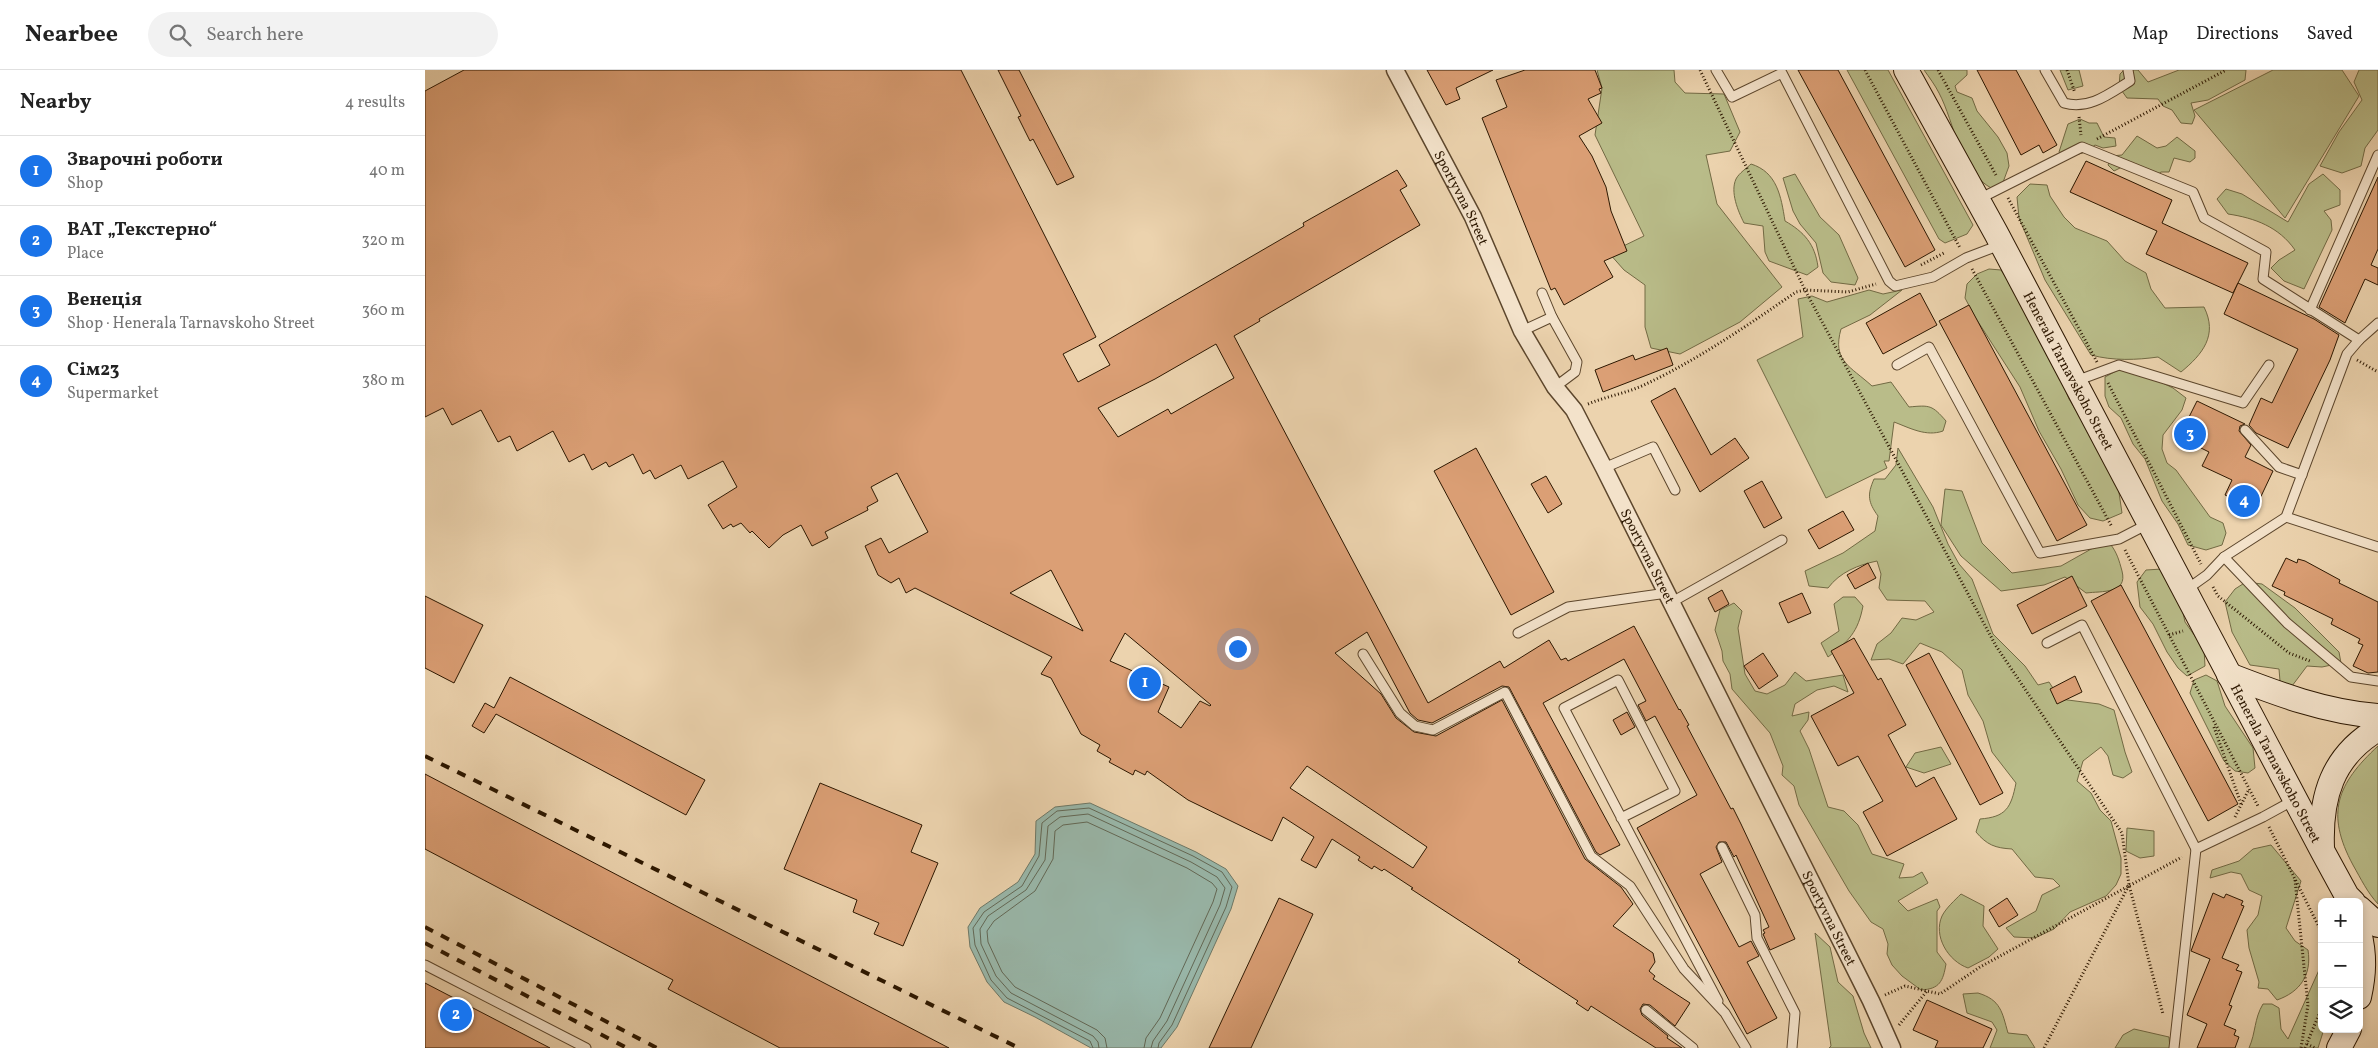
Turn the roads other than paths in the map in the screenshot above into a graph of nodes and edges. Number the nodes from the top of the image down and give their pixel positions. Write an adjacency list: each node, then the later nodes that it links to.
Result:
1 (1395, 70): 13 (street, Sportyvna Street)
2 (1716, 70): 8 (lane)
3 (1906, 70): 7 (main road, Henerala Tarnavskoho Street)
4 (2045, 70): 5 (lane)
5 (2128, 70)
6 (2378, 156): 10 (lane)
7 (1977, 200): 8 (main road, Henerala Tarnavskoho Street); 10 (lane)
8 (2001, 244): 17 (main road, Henerala Tarnavskoho Street)
9 (1542, 292): 11 (lane)
10 (2310, 310): 14 (lane)
11 (1552, 317): 13 (lane); 18 (lane)
12 (2378, 323): 14 (lane)
13 (1522, 331): 18 (street, Sportyvna Street)
14 (2359, 340): 21 (lane)
15 (1897, 365): 24 (lane)
16 (2269, 365): 17 (lane)
17 (2073, 382): 24 (main road, Henerala Tarnavskoho Street)
18 (1555, 387): 20 (street, Sportyvna Street)
19 (2245, 430): 21 (lane)
20 (1604, 468): 22 (lane); 29 (street, Sportyvna Street)
21 (2302, 475): 23 (lane)
22 (1675, 490)
23 (2286, 517): 26 (lane); 27 (lane)
24 (2148, 524): 28 (main road, Henerala Tarnavskoho Street)
25 (1782, 540): 29 (lane)
26 (2378, 547)
27 (2224, 557): 28 (lane); 34 (lane)
28 (2184, 591): 33 (main road, Henerala Tarnavskoho Street)
29 (1670, 598): 30 (lane); 57 (street, Sportyvna Street)
30 (1518, 633)
31 (2047, 643): 40 (lane)
32 (1363, 654): 51 (lane)
33 (2229, 675): 35 (main road, Henerala Tarnavskoho Street); 37 (main road, Henerala Tarnavskoho Street)
34 (2378, 681)
35 (2378, 716)
36 (2378, 729): 41 (main road)
37 (2296, 799): 40 (lane); 41 (main road, Henerala Tarnavskoho Street)
38 (1621, 818): 38 (lane); 51 (lane)
39 (1722, 847): 56 (lane)
40 (2196, 849): 58 (lane)
41 (2323, 852): 42 (main road, Henerala Tarnavskoho Street)
42 (2350, 898)
43 (2363, 912): 44 (main road, Henerala Tarnavskoho Street)
44 (2378, 925)
45 (2362, 943): 47 (main road)
46 (425, 965): 53 (lane)
47 (2361, 988)
48 (2378, 996): 49 (main road)
49 (2363, 1009)
50 (1646, 1010): 54 (lane)
51 (1725, 1014): 55 (lane)
52 (2347, 1033): 59 (main road)
53 (586, 1048)
54 (1693, 1048)
55 (1746, 1048)
56 (1792, 1048)
57 (1892, 1048)
58 (2174, 1048)
59 (2339, 1048)

